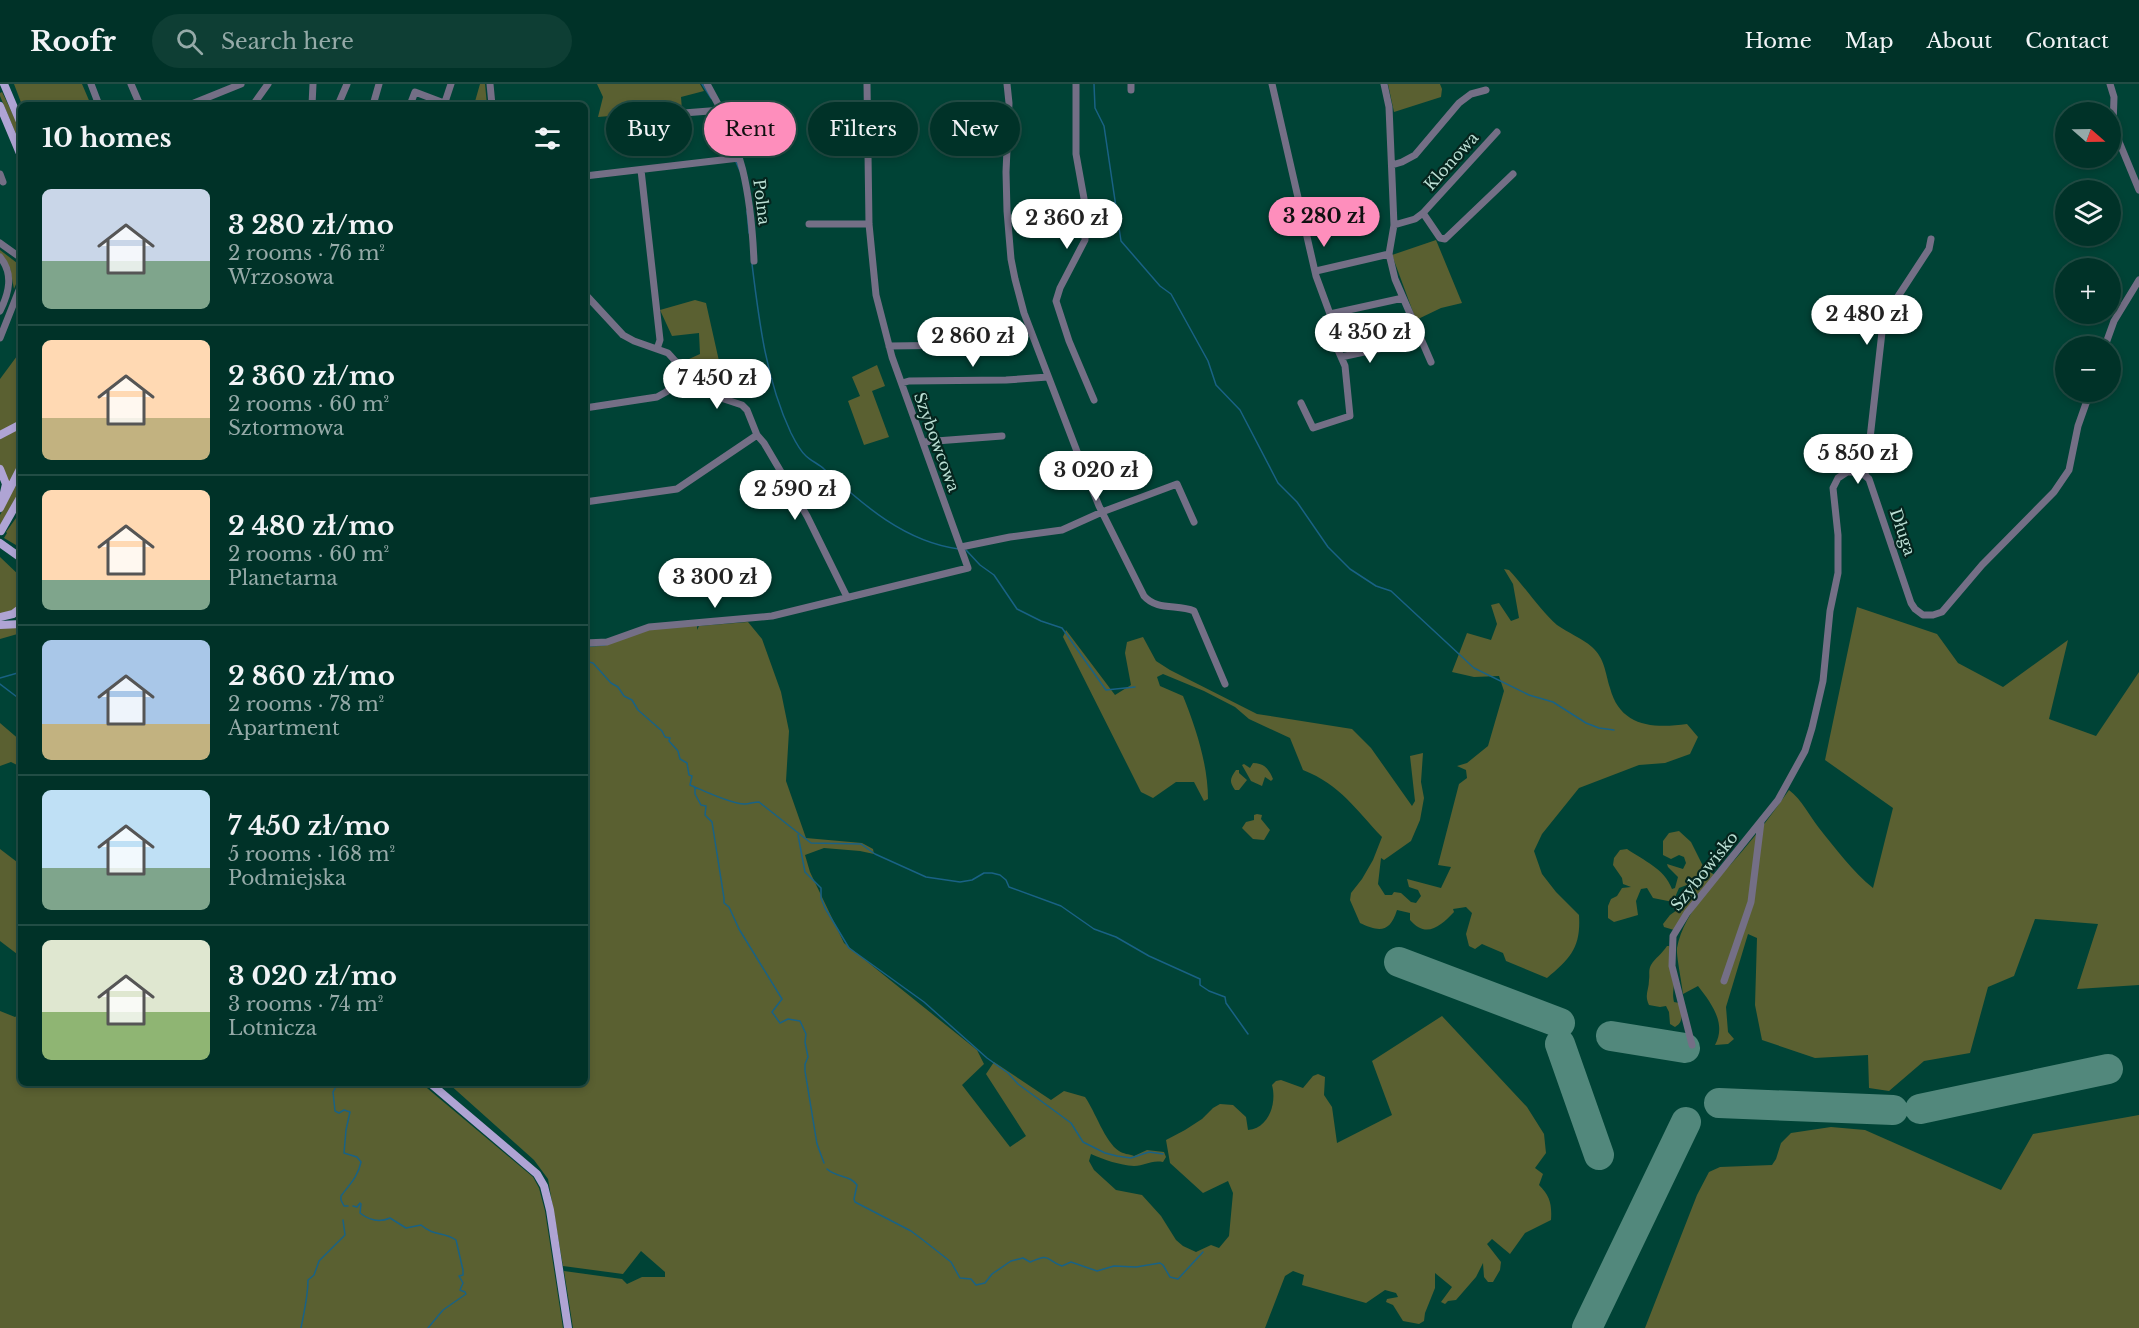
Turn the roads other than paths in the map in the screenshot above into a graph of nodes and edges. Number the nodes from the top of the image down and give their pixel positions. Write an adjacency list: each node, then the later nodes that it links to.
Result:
1 (4, 84): 32 (main road)
2 (90, 84): 19 (street)
3 (131, 84): 20 (street)
4 (241, 84): 21 (street)
5 (268, 84): 22 (street)
6 (313, 84): 23 (street)
7 (347, 84): 24 (street)
8 (379, 84): 25 (street)
9 (451, 84): 28 (street)
10 (490, 84): 29 (street)
11 (707, 84): 30 (street, Polna)
12 (867, 84): 45 (street, Szybowcowa)
13 (1008, 84): 69 (street)
14 (1076, 84): 71 (street)
15 (1272, 84): 53 (street)
16 (1384, 84): 36 (street)
17 (2110, 84): 42 (street)
18 (1486, 90): 36 (street)
19 (98, 102)
20 (139, 102)
21 (196, 102)
22 (255, 102)
23 (312, 102)
24 (339, 102)
25 (374, 102)
26 (411, 102): 27 (street)
27 (439, 102)
28 (445, 102)
29 (492, 102)
30 (717, 102)
31 (0, 106): 34 (main road)
32 (18, 117)
33 (1497, 132): 43 (street, Klonowa)
34 (18, 149)
35 (739, 158): 37 (street); 52 (street, Polna)
36 (1392, 165): 46 (street)
37 (641, 170): 40 (street); 65 (street)
38 (0, 174): 41 (street)
39 (1513, 174): 43 (street)
40 (588, 176)
41 (3, 182)
42 (2139, 190)
43 (1423, 213): 46 (street, Klonowa)
44 (809, 224): 45 (street)
45 (869, 224): 63 (street, Szybowcowa)
46 (1395, 225): 49 (street)
47 (1931, 239): 82 (street)
48 (0, 243): 50 (street)
49 (1389, 254): 53 (street); 57 (street)
50 (18, 256)
51 (0, 257): 58 (street)
52 (754, 261)
53 (1316, 271): 59 (street)
54 (2139, 280): 60 (street)
55 (18, 293): 61 (street)
56 (588, 297): 65 (street)
57 (1403, 298): 59 (street); 67 (street)
58 (0, 311)
59 (1330, 314): 66 (street)
60 (2109, 336)
61 (0, 338)
62 (969, 345): 63 (street)
63 (889, 346): 70 (street, Szybowcowa)
64 (1392, 346): 66 (street)
65 (657, 349): 68 (street)
66 (1341, 357): 73 (street)
67 (1431, 362)
68 (687, 374): 74 (street); 77 (street)
69 (1048, 377): 70 (street); 88 (street)
70 (902, 383): 79 (street, Szybowcowa)
71 (1094, 400)
72 (2086, 402): 82 (street, Długa)
73 (1301, 404)
74 (588, 408)
75 (18, 426): 76 (main road)
76 (0, 435)
77 (758, 435): 84 (street); 97 (street)
78 (1002, 436): 79 (street)
79 (923, 442): 92 (street, Szybowcowa)
80 (0, 469): 85 (main road)
81 (18, 473): 86 (main road)
82 (1865, 474): 104 (street, Szybowisko)
83 (18, 501): 90 (main road)
84 (588, 502)
85 (0, 503)
86 (0, 508)
87 (18, 512): 90 (main road)
88 (1102, 512): 89 (street); 92 (street); 103 (street)
89 (1194, 522)
90 (1, 532)
91 (0, 543): 94 (main road)
92 (961, 547): 97 (street, Szybowcowa)
93 (0, 548): 94 (main road)
94 (10, 553): 95 (main road); 96 (main road)
95 (18, 557)
96 (18, 563)
97 (847, 597): 102 (street)
98 (18, 610): 99 (main road)
99 (0, 616)
100 (18, 624): 101 (main road)
101 (0, 625)
102 (588, 643)
103 (1226, 684)
104 (1761, 822): 105 (street, Szybowisko); 106 (street, Szybowisko)
105 (1724, 981)
106 (1692, 1045)
107 (434, 1086): 108 (main road)
108 (568, 1328)

